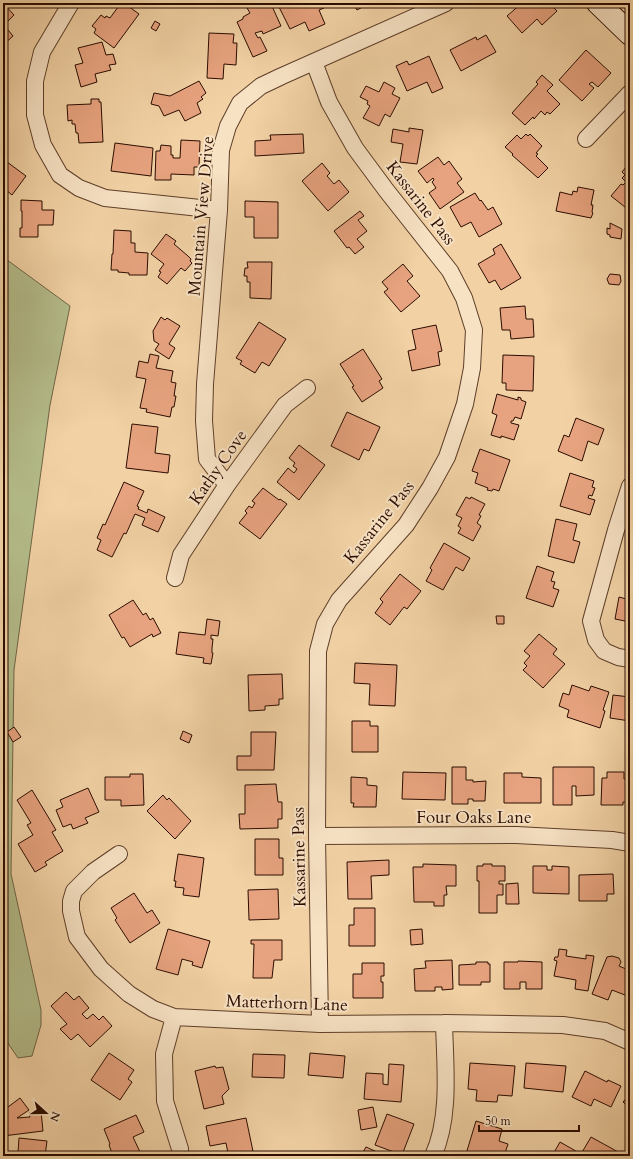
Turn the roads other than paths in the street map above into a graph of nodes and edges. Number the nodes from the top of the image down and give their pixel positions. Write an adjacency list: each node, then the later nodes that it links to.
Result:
1 (70, 3): 8 (street)
2 (446, 3): 5 (street, Mountain View Drive)
3 (600, 4): 4 (street)
4 (630, 34)
5 (314, 62): 8 (street, Mountain View Drive); 14 (street, Kassarine Pass)
6 (630, 93): 7 (street)
7 (586, 139)
8 (219, 210): 10 (street, Mountain View Drive)
9 (307, 388): 10 (street, Kathy Cove)
10 (227, 485): 12 (street, Kathy Cove)
11 (630, 486): 13 (street)
12 (175, 578)
13 (630, 659)
14 (317, 836): 15 (street, Four Oaks Lane); 19 (street, Kassarine Pass)
15 (630, 843)
16 (119, 854): 17 (street, Matterhorn Lane)
17 (174, 1017): 19 (street, Matterhorn Lane); 21 (street)
18 (444, 1023): 19 (street, Matterhorn Lane); 20 (street, Matterhorn Lane); 22 (street)
19 (320, 1024)
20 (630, 1042)
21 (180, 1156)
22 (433, 1156)

